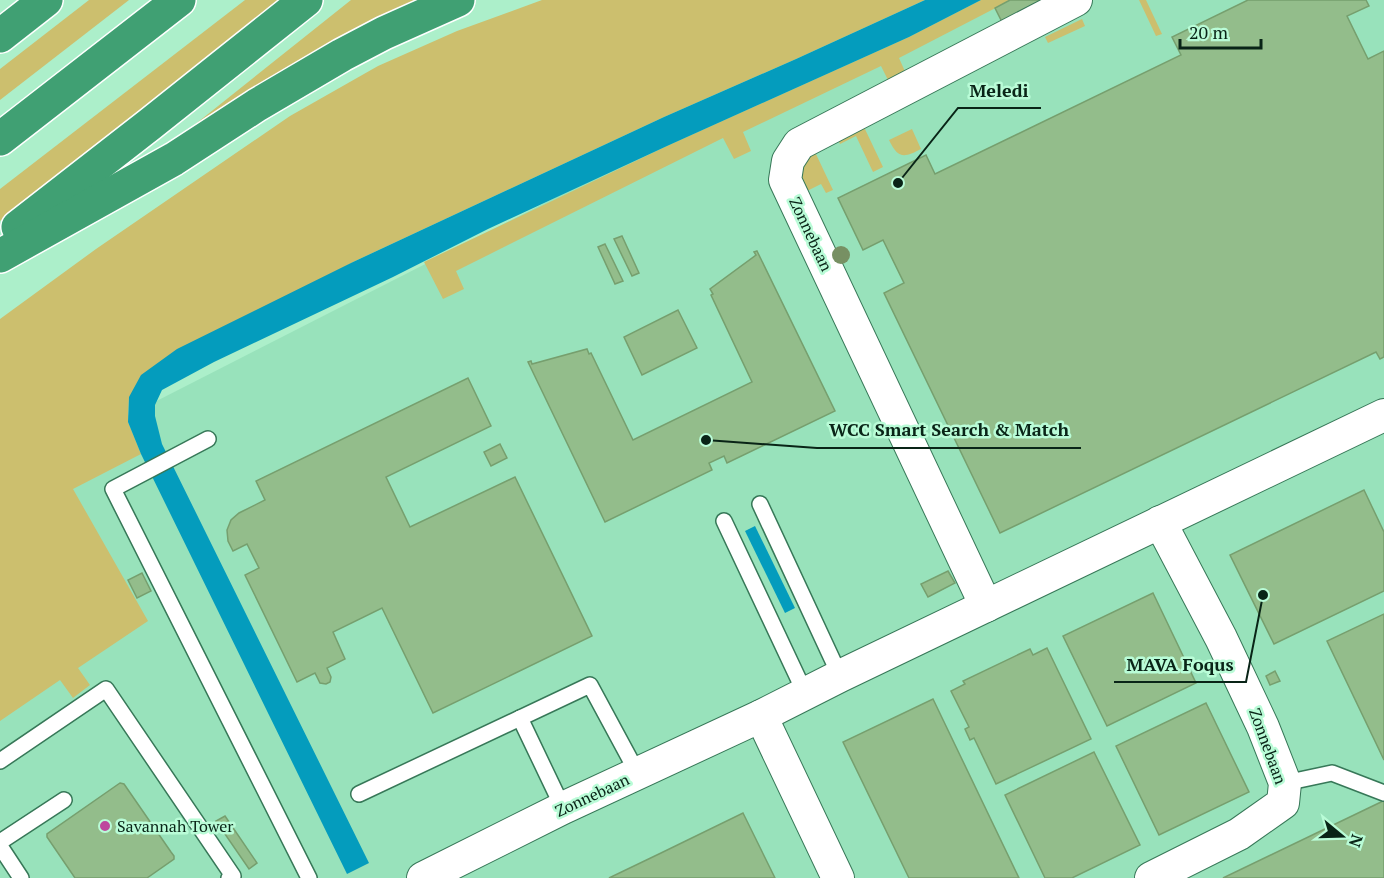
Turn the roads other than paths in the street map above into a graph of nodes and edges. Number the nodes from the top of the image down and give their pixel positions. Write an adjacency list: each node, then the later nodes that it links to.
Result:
1 (46, 0): 6 (highway)
2 (179, 0): 7 (highway)
3 (306, 0): 8 (highway)
4 (458, 0): 9 (highway)
5 (1076, 0): 15 (street, Zonnebaan)
6 (0, 36)
7 (0, 139)
8 (0, 241)
9 (0, 256)
10 (1384, 415): 14 (street, Zonnebaan)
11 (208, 439): 30 (lane)
12 (760, 504): 16 (lane)
13 (724, 521): 17 (lane)
14 (1160, 522): 15 (street, Zonnebaan); 22 (street, Zonnebaan)
15 (986, 606): 16 (street, Zonnebaan)
16 (840, 676): 17 (street, Zonnebaan)
17 (805, 693): 18 (street, Zonnebaan)
18 (762, 716): 21 (street, Zonnebaan); 32 (street)
19 (520, 718): 21 (lane); 24 (lane); 26 (lane)
20 (0, 761): 29 (lane)
21 (638, 774): 26 (street, Zonnebaan)
22 (1285, 783): 23 (lane); 33 (street, Zonnebaan)
23 (1384, 793)
24 (359, 794)
25 (64, 800): 27 (lane)
26 (563, 808): 31 (street, Zonnebaan)
27 (0, 844): 28 (lane)
28 (21, 878)
29 (229, 878)
30 (309, 878)
31 (423, 878)
32 (838, 878)
33 (1151, 878)

